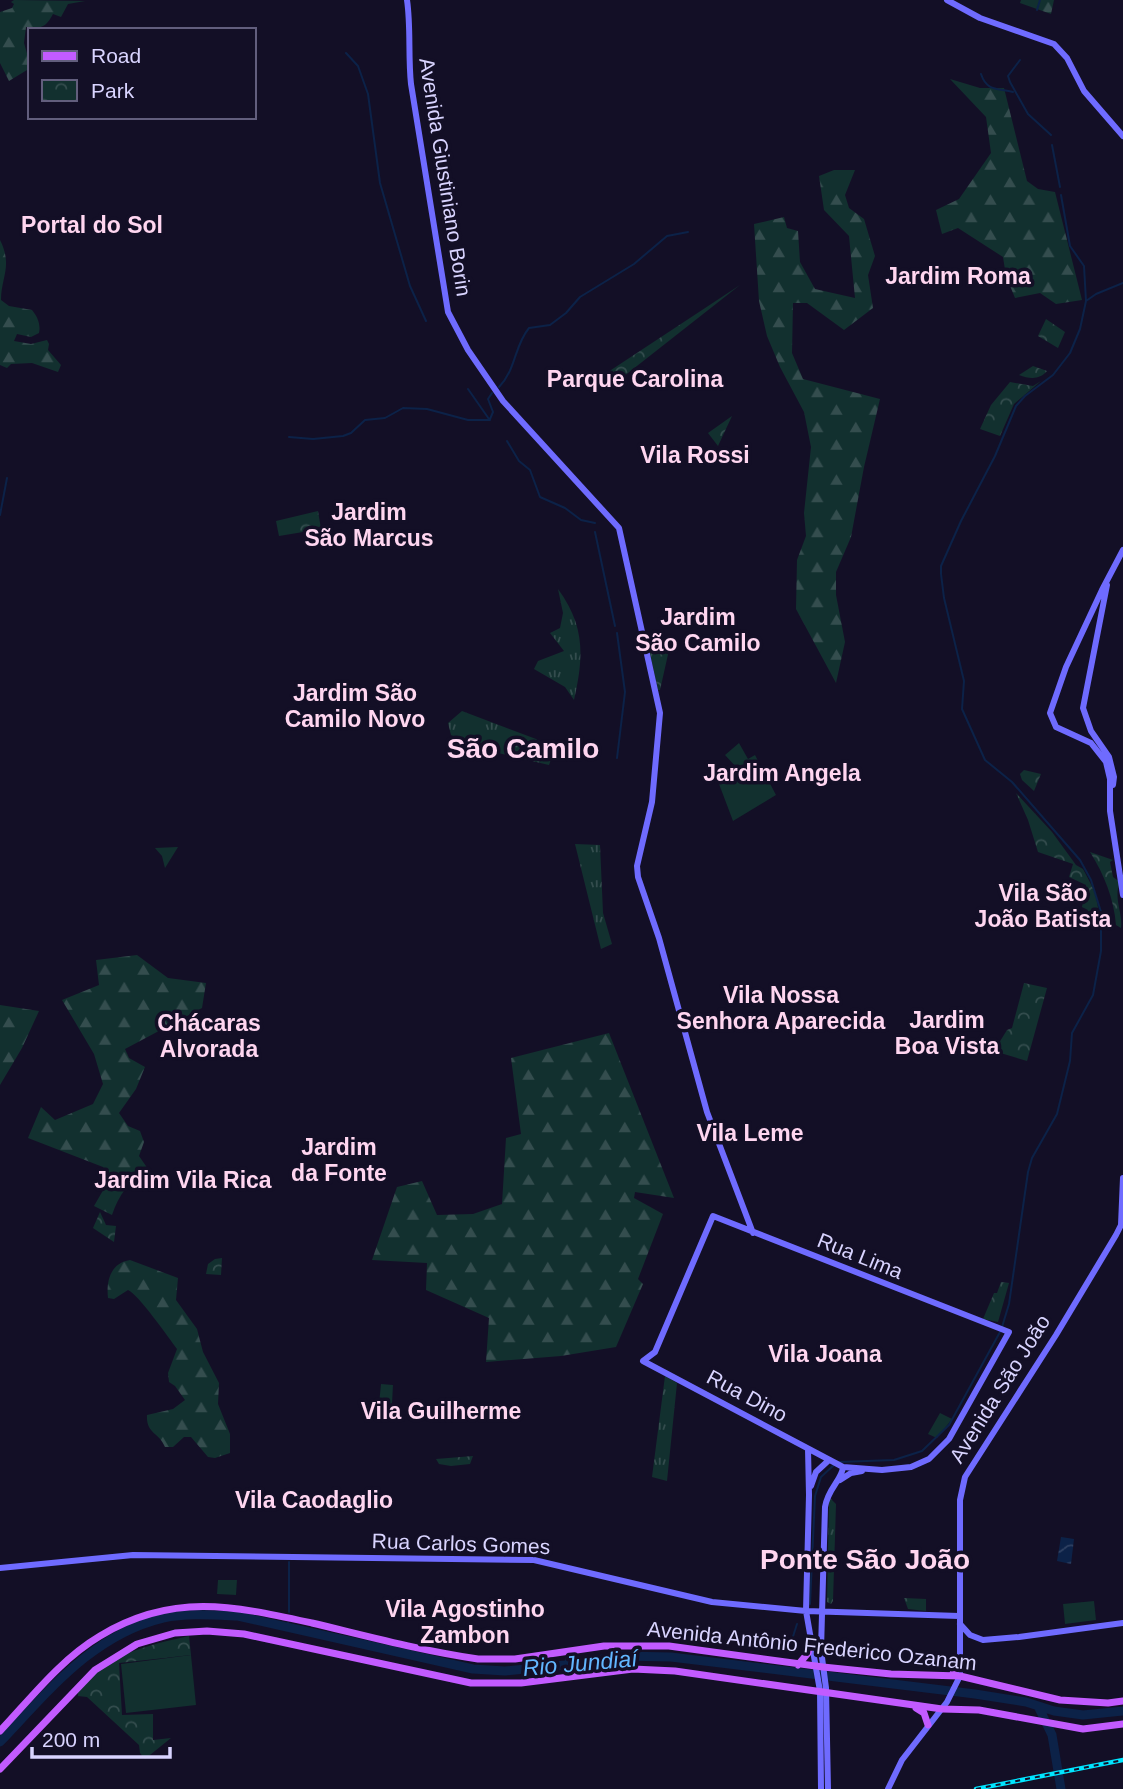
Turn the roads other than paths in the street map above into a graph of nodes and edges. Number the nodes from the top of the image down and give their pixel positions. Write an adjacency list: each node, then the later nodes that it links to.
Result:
1 (407, 0): 15 (main road, Avenida Giustiniano Borin)
2 (947, 0): 3 (main road)
3 (1102, 111): 4 (main road); 5 (main road)
4 (1123, 126)
5 (1122, 134)
6 (1123, 551): 7 (main road)
7 (1108, 580): 8 (main road); 9 (main road)
8 (1093, 608): 9 (main road); 11 (main road)
9 (1100, 620): 10 (main road)
10 (1086, 720): 11 (main road); 12 (main road)
11 (1072, 734): 12 (main road)
12 (1109, 801): 13 (main road)
13 (1123, 895)
14 (1123, 1178): 25 (main road, Avenida São João)
15 (753, 1233): 16 (main road, Rua Lima); 19 (main road, Rua Lima)
16 (643, 1361): 17 (main road, Rua Dino)
17 (807, 1449): 18 (main road, Rua Dino); 21 (main road)
18 (836, 1464): 19 (main road); 20 (main road); 21 (main road)
19 (872, 1470): 20 (main road)
20 (833, 1485): 24 (main road)
21 (809, 1495): 23 (main road)
22 (0, 1568): 23 (main road, Rua Carlos Gomes)
23 (806, 1611): 24 (main road, Rua Carlos Gomes); 27 (main road)
24 (822, 1611): 25 (main road, Rua Carlos Gomes); 30 (main road)
25 (959, 1620): 26 (main road); 28 (main road, Avenida São João)
26 (1123, 1623)
27 (811, 1643): 29 (main road); 30 (main road)
28 (961, 1660): 31 (main road)
29 (798, 1665): 30 (main road, Avenida Antônio Frederico Ozanam); 38 (main road, Avenida Antônio Frederico Ozanam)
30 (820, 1669): 31 (main road, Avenida Antônio Frederico Ozanam); 32 (main road)
31 (957, 1677): 33 (main road, Avenida Antônio Frederico Ozanam); 35 (main road)
32 (823, 1689): 34 (main road, Avenida Antônio Frederico Ozanam); 39 (main road, Avenida Antônio Frederico Ozanam); 40 (main road); 41 (main road)
33 (1123, 1701)
34 (902, 1704): 35 (main road, Avenida Antônio Frederico Ozanam); 37 (main road)
35 (945, 1705): 36 (main road, Avenida Antônio Frederico Ozanam); 37 (main road)
36 (1123, 1724)
37 (928, 1725): 42 (main road)
38 (0, 1731)
39 (0, 1769)
40 (821, 1789)
41 (828, 1789)
42 (888, 1789)

